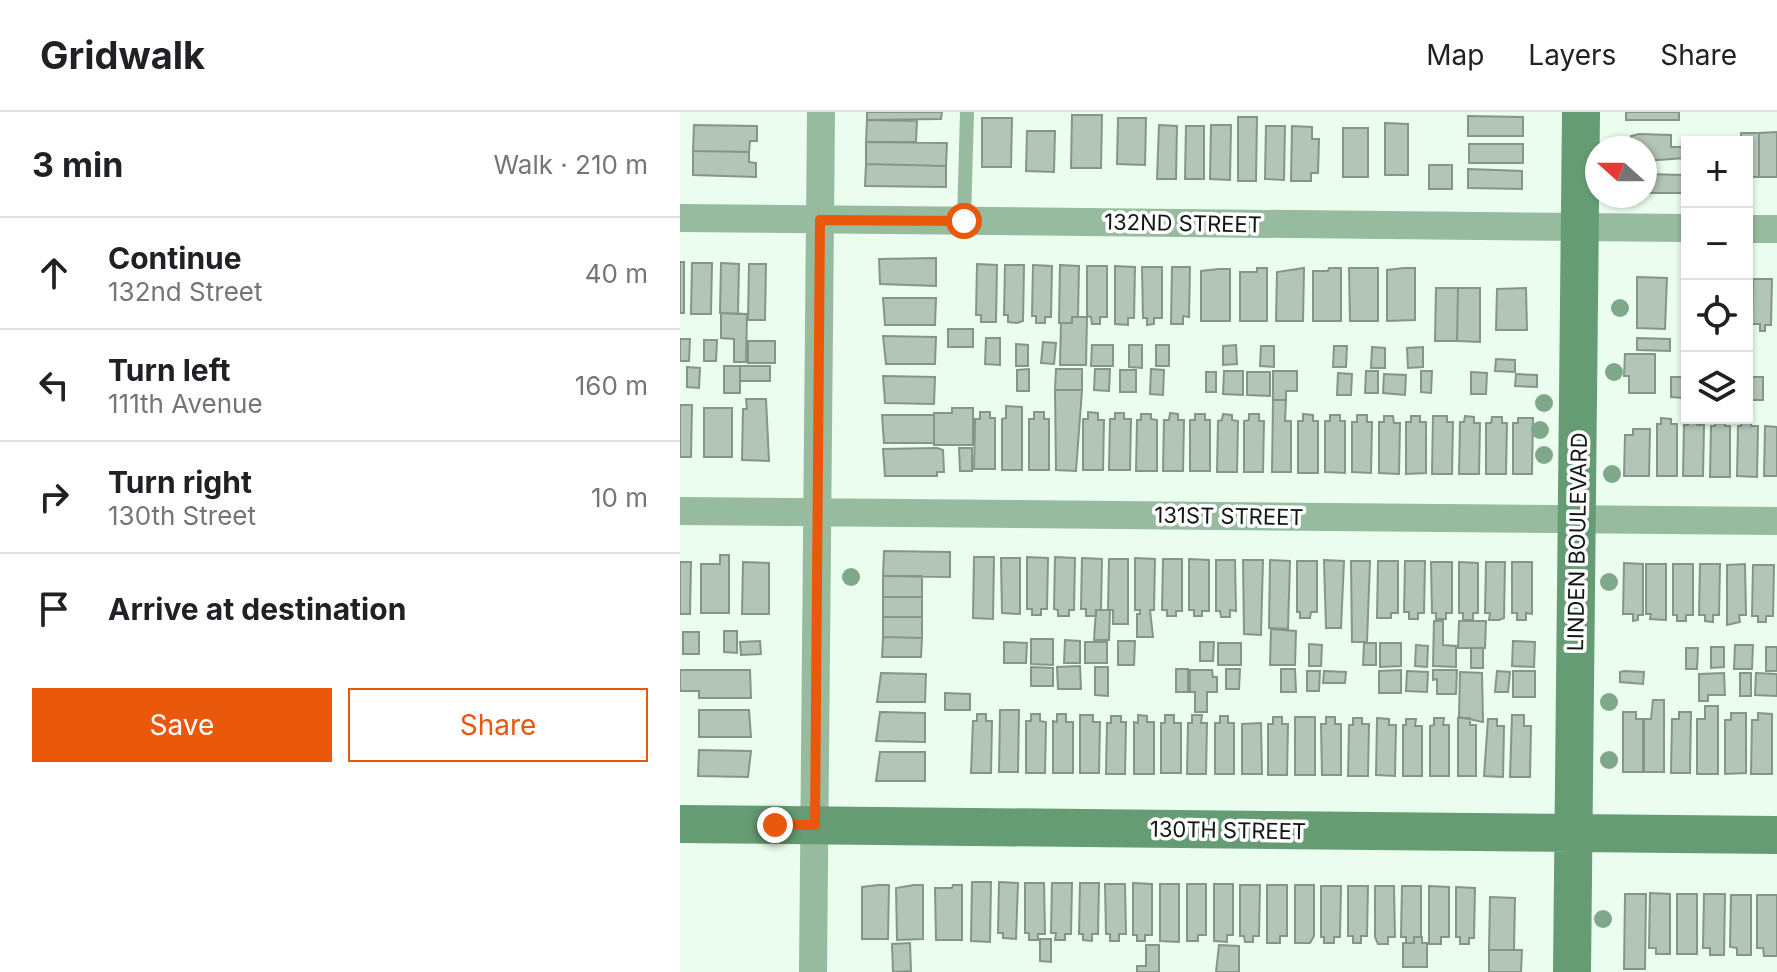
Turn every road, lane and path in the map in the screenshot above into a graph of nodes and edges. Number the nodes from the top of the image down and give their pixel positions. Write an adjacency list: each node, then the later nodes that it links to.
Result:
1 (821, 112): 5 (street)
2 (967, 112): 6 (lane)
3 (1581, 112): 7 (street, LINDEN BOULEVARD)
4 (680, 218): 5 (street, 132ND STREET)
5 (820, 220): 6 (street, 132ND STREET); 12 (street)
6 (964, 221): 7 (street, 132ND STREET)
7 (1579, 228): 8 (street, 132ND STREET); 13 (street, LINDEN BOULEVARD)
8 (1681, 228)
9 (1753, 229): 10 (street)
10 (1777, 229)
11 (680, 511): 12 (street, 131ST STREET)
12 (817, 512): 13 (street, 131ST STREET); 16 (street)
13 (1577, 519): 14 (street, 131ST STREET); 17 (street, LINDEN BOULEVARD)
14 (1777, 521)
15 (680, 824): 16 (street, 130TH STREET)
16 (815, 825): 17 (street, 130TH STREET); 19 (street)
17 (1574, 833): 18 (street, 130TH STREET); 20 (street, LINDEN BOULEVARD)
18 (1777, 835)
19 (813, 972)
20 (1572, 972)

